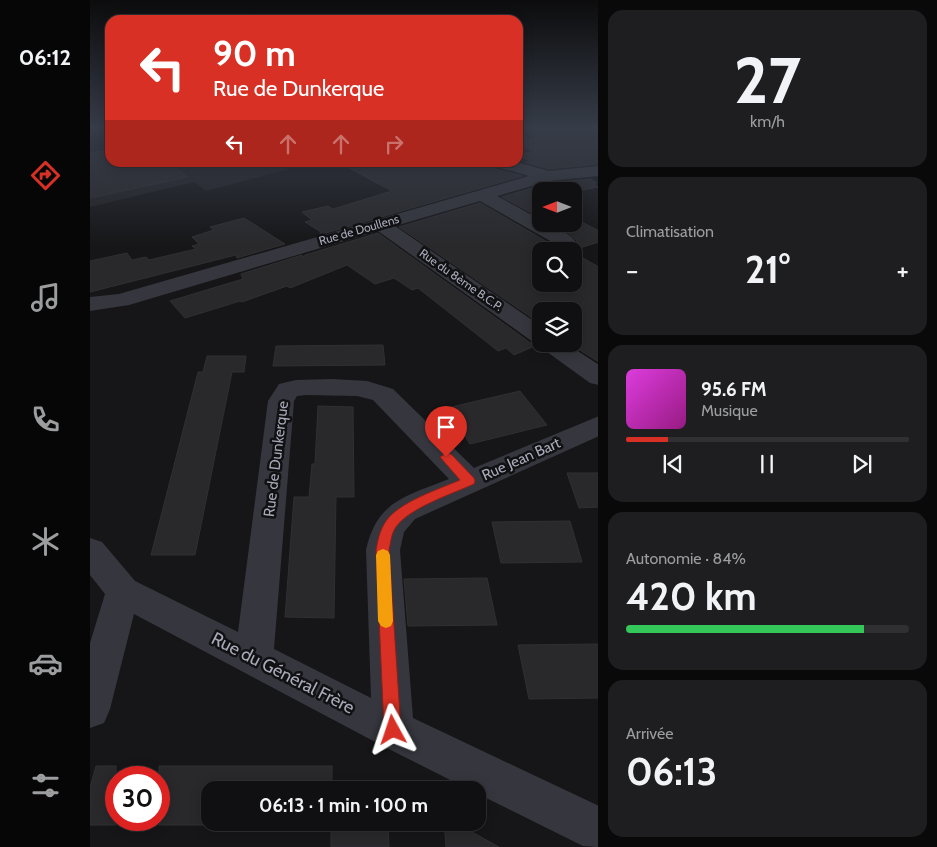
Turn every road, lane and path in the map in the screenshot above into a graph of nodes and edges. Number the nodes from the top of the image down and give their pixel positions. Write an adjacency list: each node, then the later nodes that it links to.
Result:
1 (517, 168): 3 (street)
2 (598, 171): 3 (street, Rue de Doullens)
3 (549, 176): 4 (street, Rue de Doullens)
4 (483, 195): 5 (street, Rue de Doullens); 6 (street)
5 (380, 224): 7 (street, Rue de Doullens); 8 (street, Rue du 8ème B.C.P.)
6 (566, 242)
7 (91, 310)
8 (532, 331)
9 (562, 352): 10 (street)
10 (598, 377)
11 (598, 425): 12 (street, Rue Jean Bart)
12 (469, 481): 15 (street, Rue de Dunkerque); 17 (street, Rue Jean Bart)
13 (90, 551): 14 (street, Rue du Général Frère)
14 (123, 591): 15 (street, Rue du Général Frère); 16 (street)
15 (254, 658): 17 (street, Rue du Général Frère)
16 (90, 709)
17 (393, 730): 18 (street, Rue du Général Frère)
18 (598, 830)

